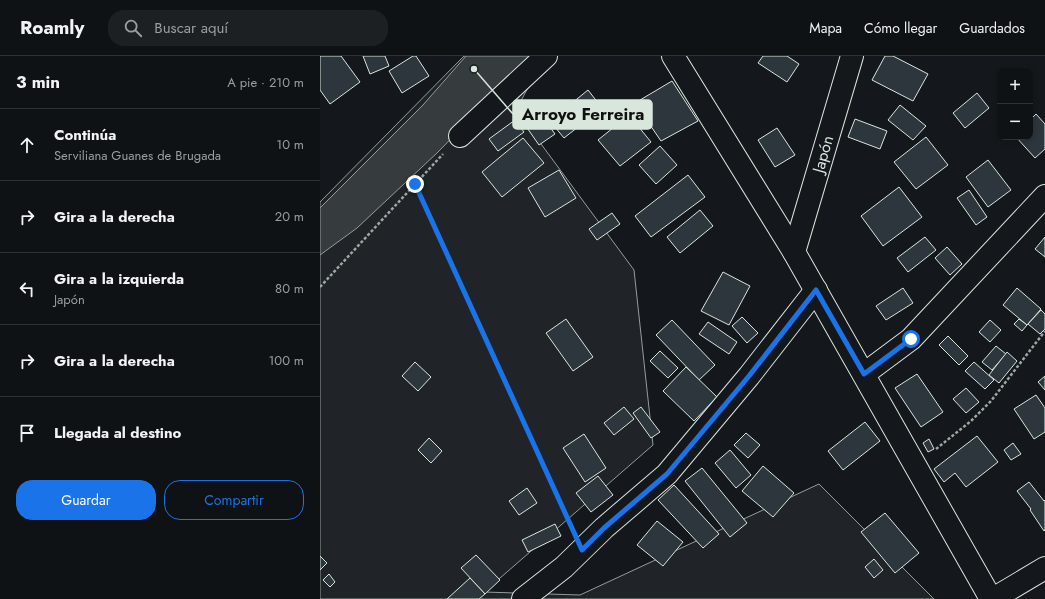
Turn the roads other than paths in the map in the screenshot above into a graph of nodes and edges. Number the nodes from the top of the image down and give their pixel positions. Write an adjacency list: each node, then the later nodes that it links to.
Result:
1 (546, 56): 4 (street)
2 (673, 56): 6 (street)
3 (852, 56): 6 (street, Japón)
4 (460, 136)
5 (1045, 196): 8 (street)
6 (794, 252): 7 (street)
7 (816, 290): 8 (street); 10 (street)
8 (864, 374): 11 (street)
9 (1045, 568): 11 (street)
10 (523, 599)
11 (992, 599)

